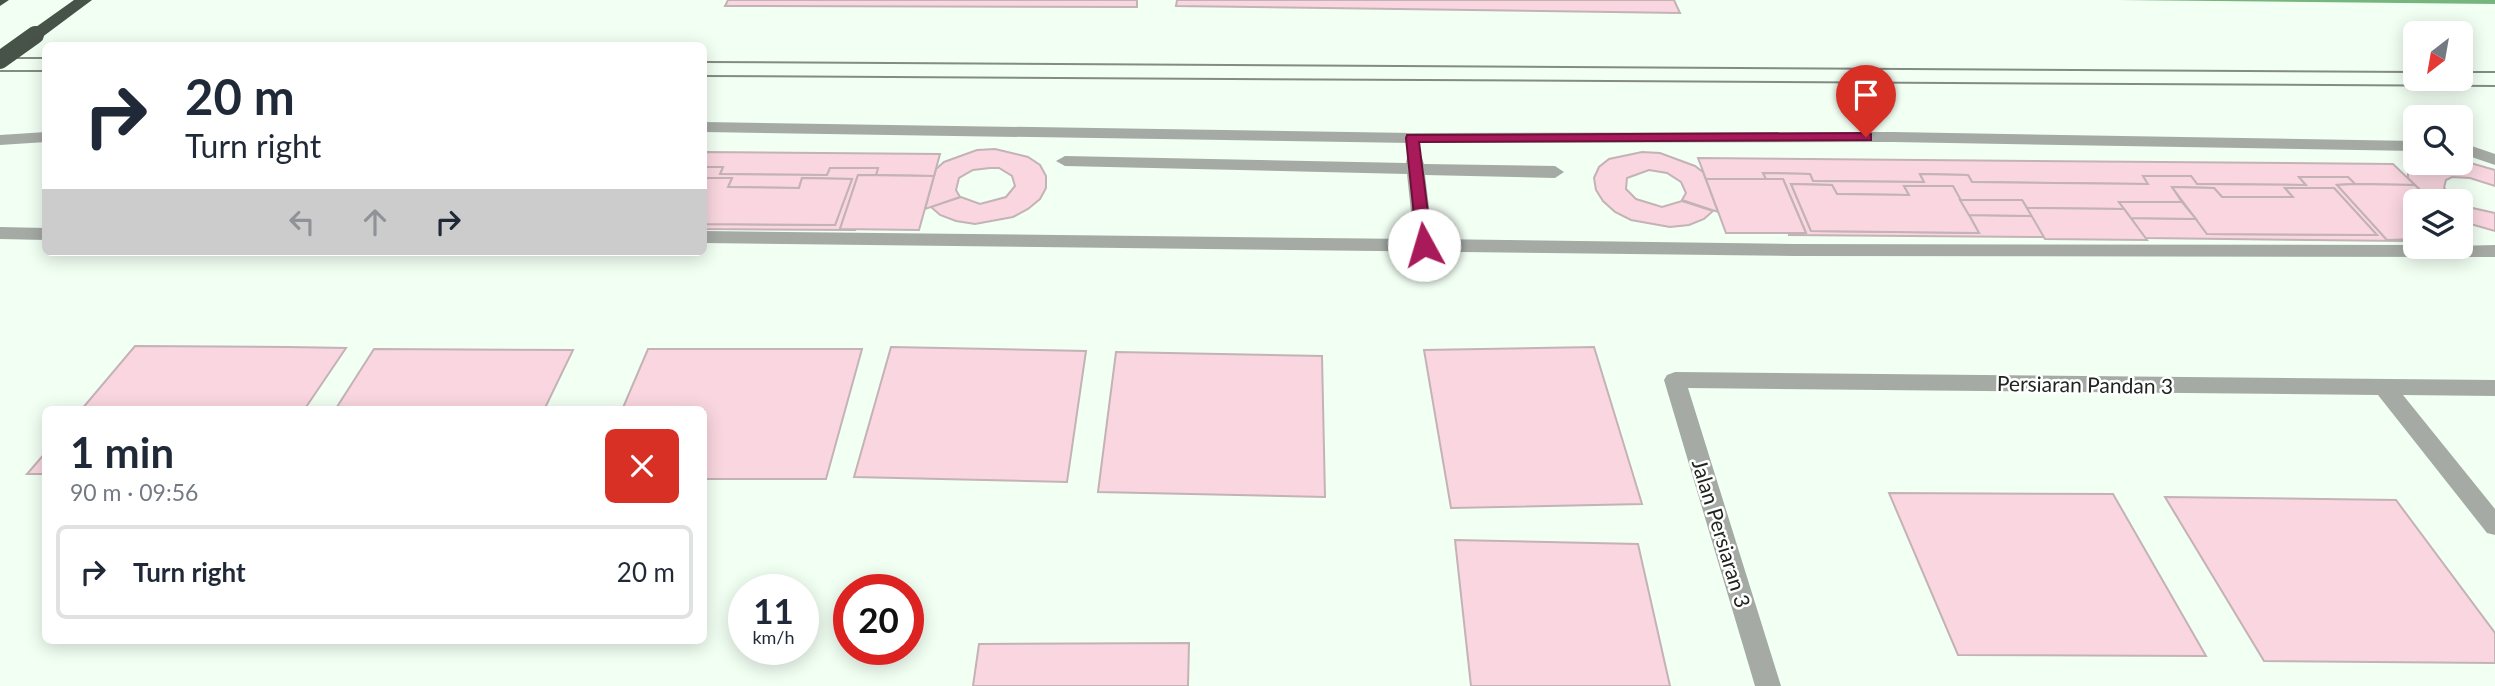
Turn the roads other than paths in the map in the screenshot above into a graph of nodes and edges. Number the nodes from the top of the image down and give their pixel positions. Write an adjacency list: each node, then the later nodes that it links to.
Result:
1 (84, 0): 2 (highway, bridge)
2 (0, 60)
3 (707, 127): 5 (street)
4 (42, 137): 6 (street)
5 (1412, 138): 7 (street); 11 (street)
6 (0, 140)
7 (2403, 146)
8 (2473, 152): 9 (street)
9 (2495, 160)
10 (1065, 162): 11 (street)
11 (1416, 170): 12 (street); 16 (street)
12 (1555, 173)
13 (0, 233): 14 (street)
14 (42, 234)
15 (707, 237): 16 (street)
16 (1424, 245): 17 (street)
17 (2495, 251)
18 (1675, 380): 19 (street, Persiaran Pandan 3); 22 (street, Jalan Persiaran 3)
19 (2384, 387): 20 (street, Persiaran Pandan 3); 21 (street)
20 (2495, 388)
21 (2495, 526)
22 (1768, 686)

